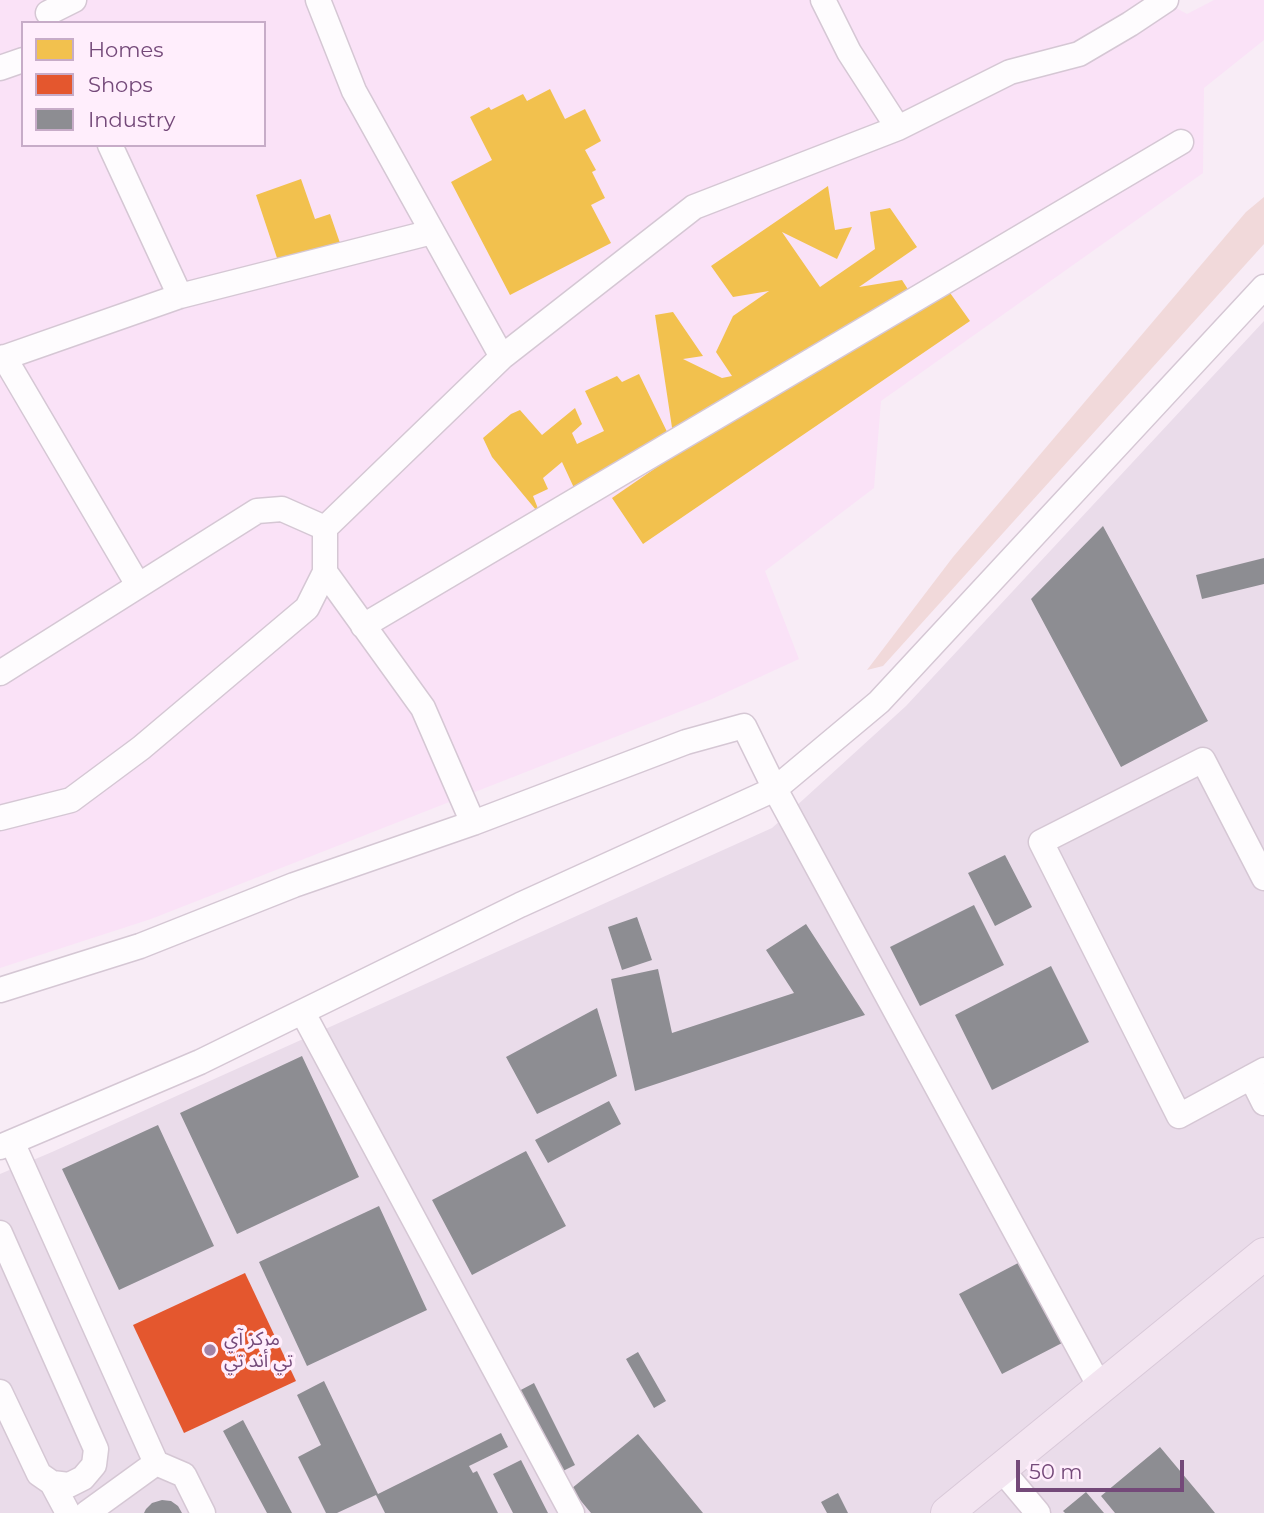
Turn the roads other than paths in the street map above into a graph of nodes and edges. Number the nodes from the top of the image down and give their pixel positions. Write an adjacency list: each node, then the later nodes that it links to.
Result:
1 (74, 0): 5 (street)
2 (318, 0): 11 (street)
3 (823, 0): 8 (street)
4 (1166, 0): 8 (street)
5 (47, 12)
6 (21, 61): 7 (street)
7 (0, 68)
8 (898, 128): 14 (street)
9 (1181, 142): 19 (street)
10 (111, 147): 13 (street)
11 (432, 232): 13 (street); 14 (street)
12 (1264, 287): 21 (street)
13 (180, 296): 15 (street)
14 (502, 356): 16 (street)
15 (2, 358): 18 (street)
16 (325, 528): 17 (street); 18 (street)
17 (325, 572): 19 (street); 22 (street)
18 (138, 584): 20 (street)
19 (363, 626): 23 (street)
20 (0, 673)
21 (775, 789): 23 (street); 26 (street); 32 (street)
22 (0, 818)
23 (473, 823): 25 (street)
24 (1264, 878): 27 (street)
25 (0, 990)
26 (303, 1013): 29 (street); 40 (street)
27 (1258, 1073): 28 (street)
28 (1264, 1103)
29 (6, 1144): 34 (street)
30 (0, 1233): 36 (street)
31 (1264, 1254): 32 (main road)
32 (1100, 1388): 35 (main road)
33 (0, 1392): 36 (street)
34 (156, 1463): 38 (street); 39 (street)
35 (1001, 1469): 41 (main road); 42 (street)
36 (52, 1483): 37 (street)
37 (68, 1513)
38 (87, 1513)
39 (202, 1513)
40 (572, 1513)
41 (947, 1513)
42 (1038, 1513)

